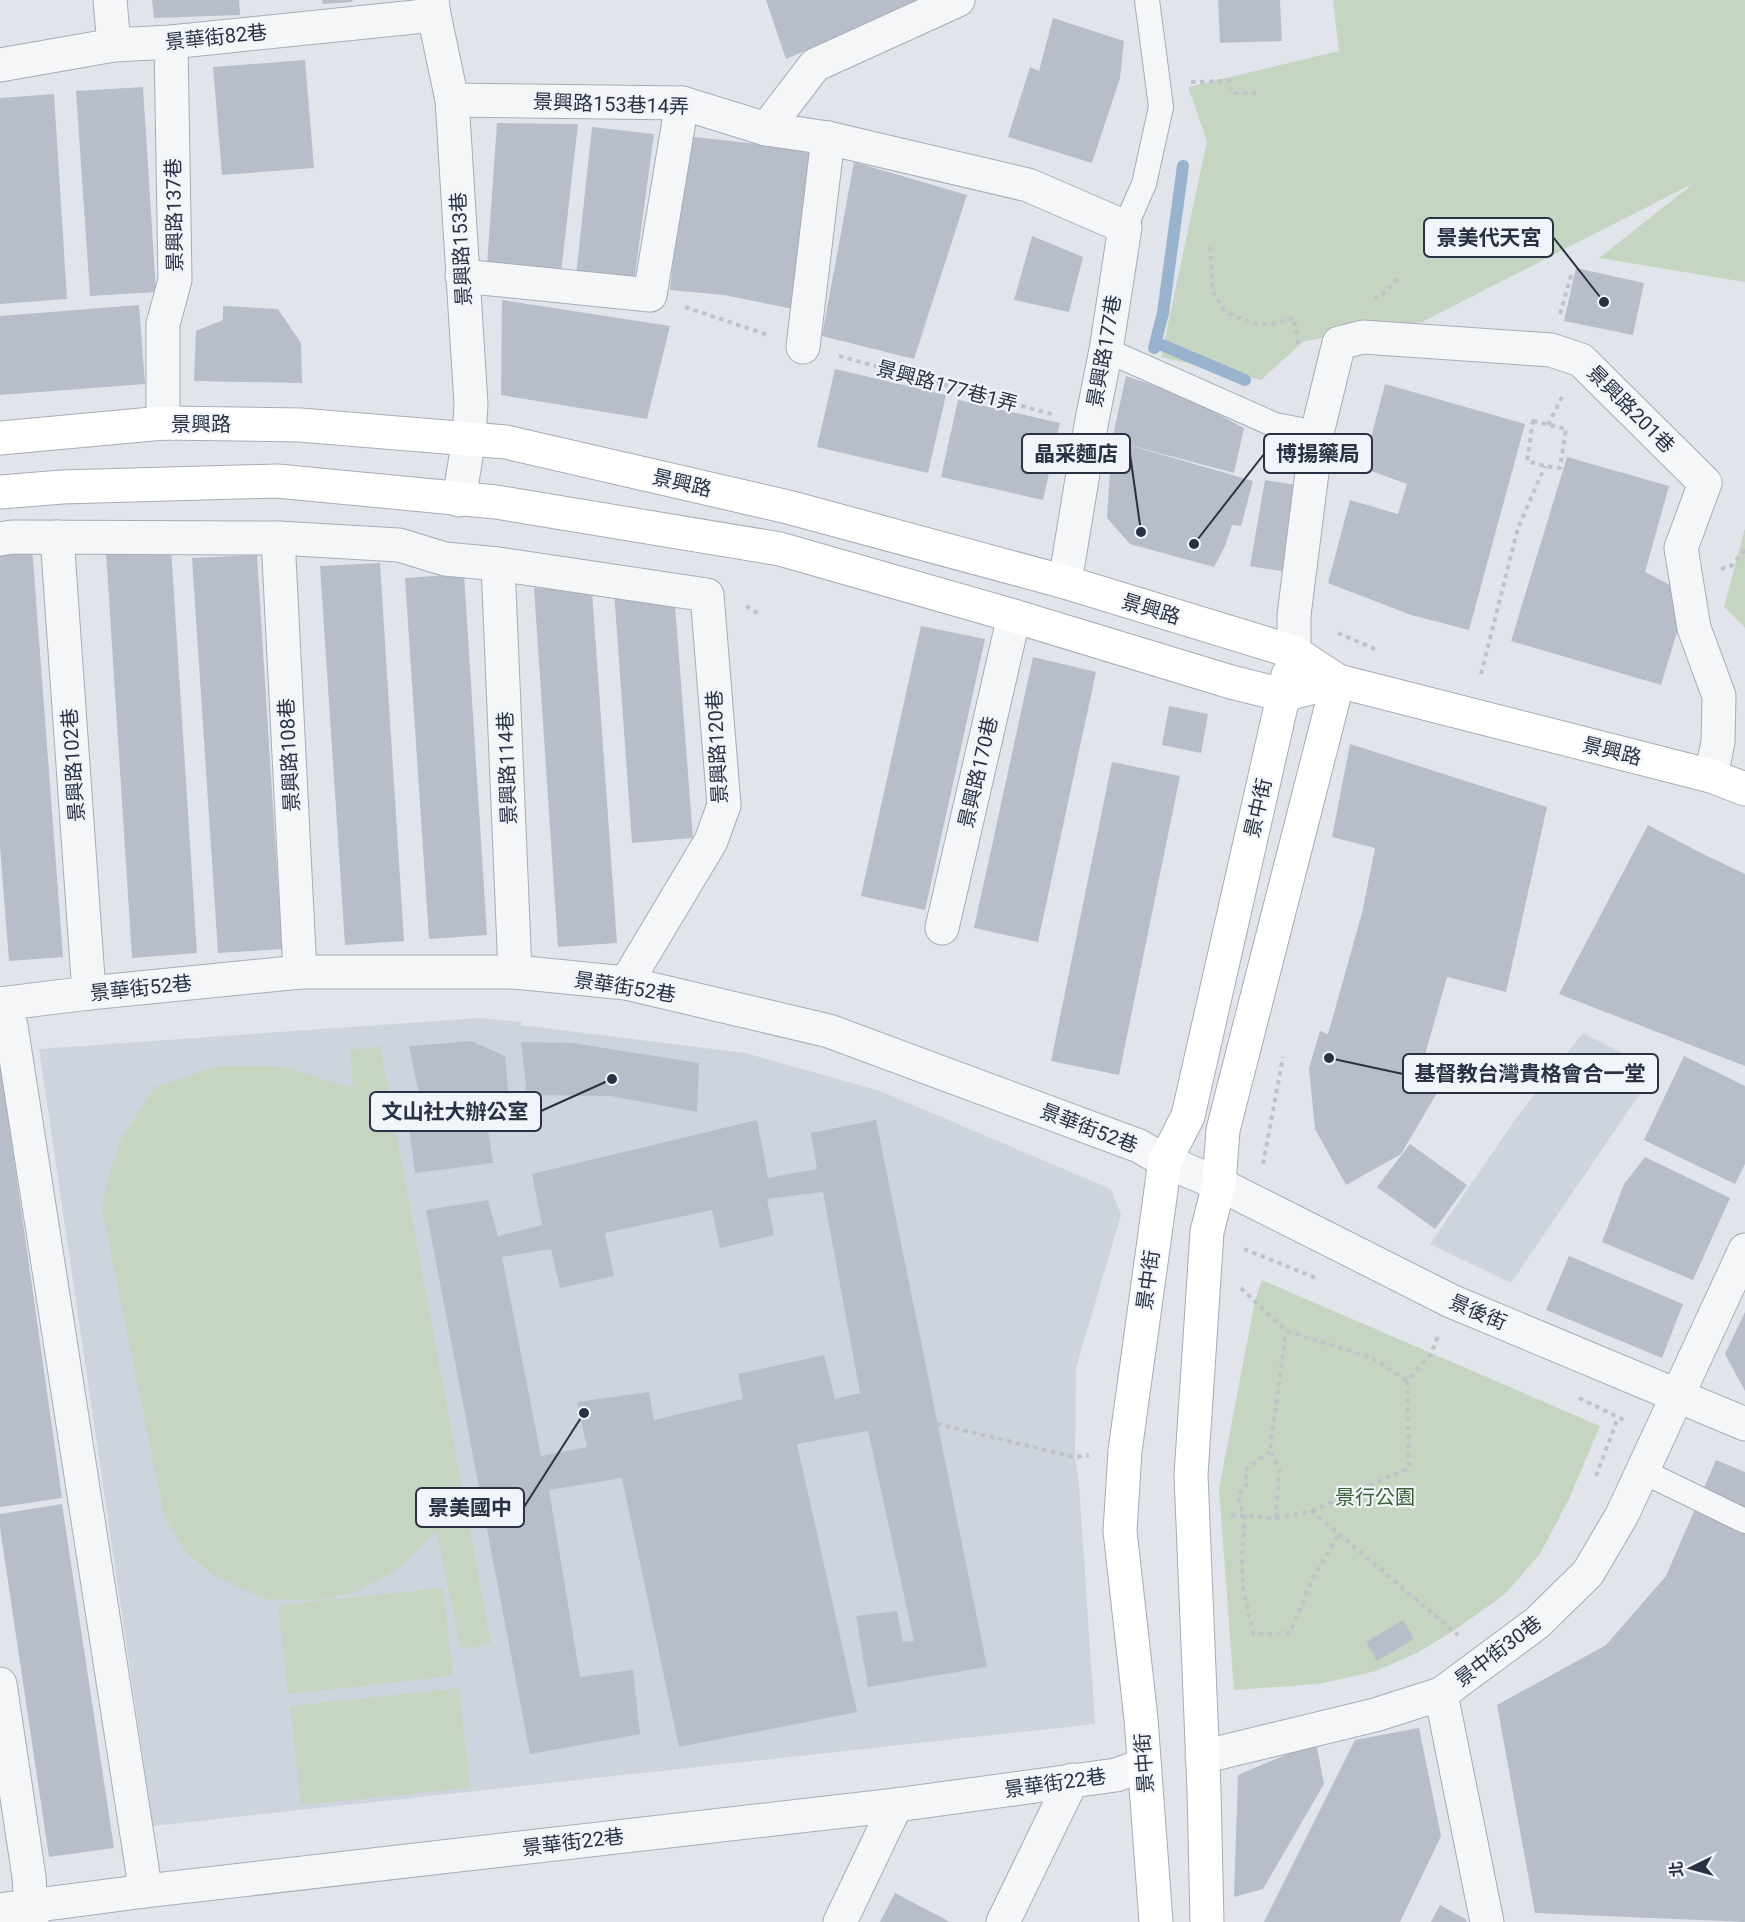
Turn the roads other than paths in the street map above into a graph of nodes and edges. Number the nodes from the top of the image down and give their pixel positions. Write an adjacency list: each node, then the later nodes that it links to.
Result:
1 (110, 0): 6 (street)
2 (958, 0): 10 (street)
3 (1147, 0): 12 (lane, 景興路177巷)
4 (433, 7): 5 (street, 景華街82巷); 8 (street, 景興路153巷)
5 (171, 42): 6 (street, 景華街82巷); 16 (street, 景興路137巷)
6 (114, 45): 7 (street, 景華街82巷)
7 (0, 65)
8 (452, 100): 9 (street, 景興路153巷14弄); 13 (street, 景興路153巷)
9 (682, 103): 10 (street, 景興路153巷14弄); 13 (street)
10 (766, 129): 11 (street, 景興路153巷14弄)
11 (828, 138): 12 (street); 14 (street)
12 (1125, 227): 15 (street, 景興路177巷)
13 (462, 276): 19 (street, 景興路153巷)
14 (803, 347)
15 (1106, 350): 17 (lane); 26 (street, 景興路177巷)
16 (163, 423): 18 (street, 景興路); 19 (street, 景興路)
17 (1317, 433): 28 (street, 景興路201巷); 31 (street, 景興路201巷)
18 (0, 438)
19 (469, 438): 21 (street, 景興路153巷); 26 (street, 景興路)
20 (0, 492): 21 (street, 景興路)
21 (459, 500): 27 (street, 景興路)
22 (57, 537): 23 (street); 24 (street); 37 (street, 景興路102巷)
23 (278, 537): 25 (street); 34 (street, 景興路108巷)
24 (0, 539)
25 (498, 564): 35 (street, 景興路114巷); 36 (street, 景興路120巷)
26 (1065, 582): 28 (street, 景興路)
27 (1014, 616): 30 (street, 景興路); 33 (street, 景興路170巷)
28 (1294, 652): 29 (street, 景興路); 30 (street, 景中街)
29 (1349, 684): 30 (street, 景興路); 31 (street, 景興路); 40 (street)
30 (1284, 694): 39 (street, 景中街)
31 (1711, 776): 32 (street, 景興路)
32 (1745, 789)
33 (942, 928)
34 (300, 972): 35 (street, 景華街52巷); 37 (street, 景華街52巷)
35 (515, 972): 36 (street, 景華街52巷)
36 (626, 982): 39 (street, 景華街52巷)
37 (89, 993): 38 (street, 景華街52巷)
38 (1, 1004): 52 (street)
39 (1165, 1161): 40 (street, 景華街52巷); 49 (street, 景中街)
40 (1219, 1184): 42 (street, 景後街); 48 (street)
41 (1745, 1250): 42 (street, 景中街30巷)
42 (1677, 1395): 43 (street, 景後街); 44 (street, 景中街30巷)
43 (1745, 1424)
44 (1641, 1471): 45 (lane); 47 (street, 景中街30巷)
45 (1745, 1521)
46 (0, 1684): 53 (street)
47 (1441, 1694): 48 (street, 景中街30巷); 58 (street)
48 (1202, 1757): 57 (street)
49 (1144, 1765): 50 (street, 景華街22巷); 56 (street, 景中街)
50 (1072, 1780): 51 (street, 景華街22巷); 55 (street)
51 (896, 1805): 52 (street, 景華街22巷); 54 (street)
52 (145, 1891): 53 (street, 景華街22巷)
53 (21, 1912)
54 (840, 1922)
55 (1003, 1922)
56 (1156, 1922)
57 (1207, 1922)
58 (1487, 1922)

